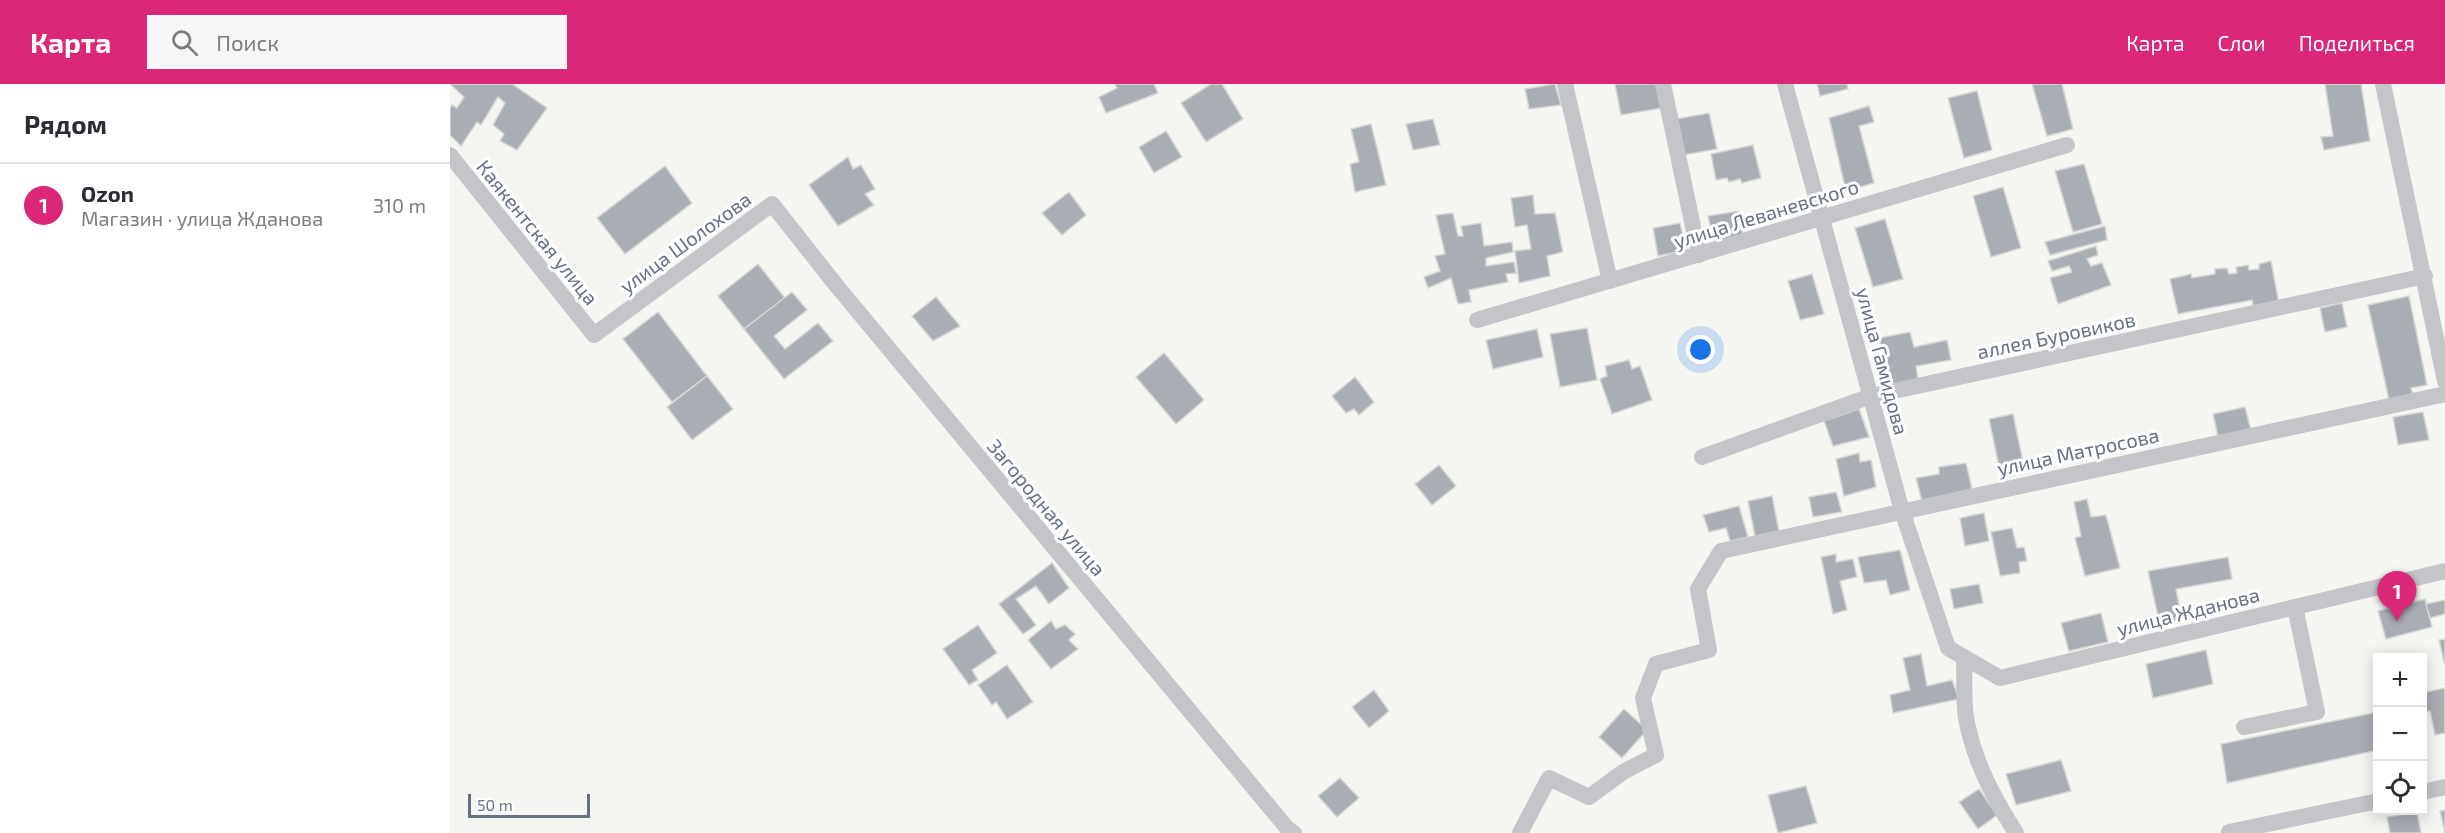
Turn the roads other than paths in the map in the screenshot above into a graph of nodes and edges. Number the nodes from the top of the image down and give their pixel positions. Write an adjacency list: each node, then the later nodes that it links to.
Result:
1 (1565, 84): 11 (street)
2 (1663, 84): 9 (street)
3 (1785, 84): 8 (street, улица Гамидова)
4 (2383, 84): 10 (street)
5 (2067, 145): 8 (street, улица Леваневского)
6 (450, 155): 13 (street, Каякентская улица)
7 (772, 204): 13 (street, улица Шолохова); 28 (street, Загородная улица)
8 (1821, 218): 9 (street, улица Леваневского); 16 (street, улица Гамидова)
9 (1699, 255): 11 (street, улица Леваневского)
10 (2425, 276): 14 (street); 16 (street, аллея Буровиков)
11 (1610, 281): 12 (street, улица Леваневского)
12 (1477, 320)
13 (594, 335)
14 (2445, 381)
15 (2445, 394): 18 (street, улица Матросова)
16 (1870, 396): 17 (street, аллея Буровиков); 18 (street, улица Гамидова)
17 (1702, 457)
18 (1902, 511): 21 (street, улица Гамидова); 29 (street, улица Матросова)
19 (2445, 571): 20 (street, улица Жданова)
20 (2295, 607): 22 (street, улица Жданова); 23 (street)
21 (1948, 648): 22 (street, улица Жданова)
22 (1964, 657): 30 (street)
23 (2244, 727)
24 (2445, 787): 25 (street)
25 (2427, 791)
26 (2373, 802): 27 (street)
27 (2229, 832)
28 (1294, 833)
29 (1520, 833)
30 (2016, 833)

